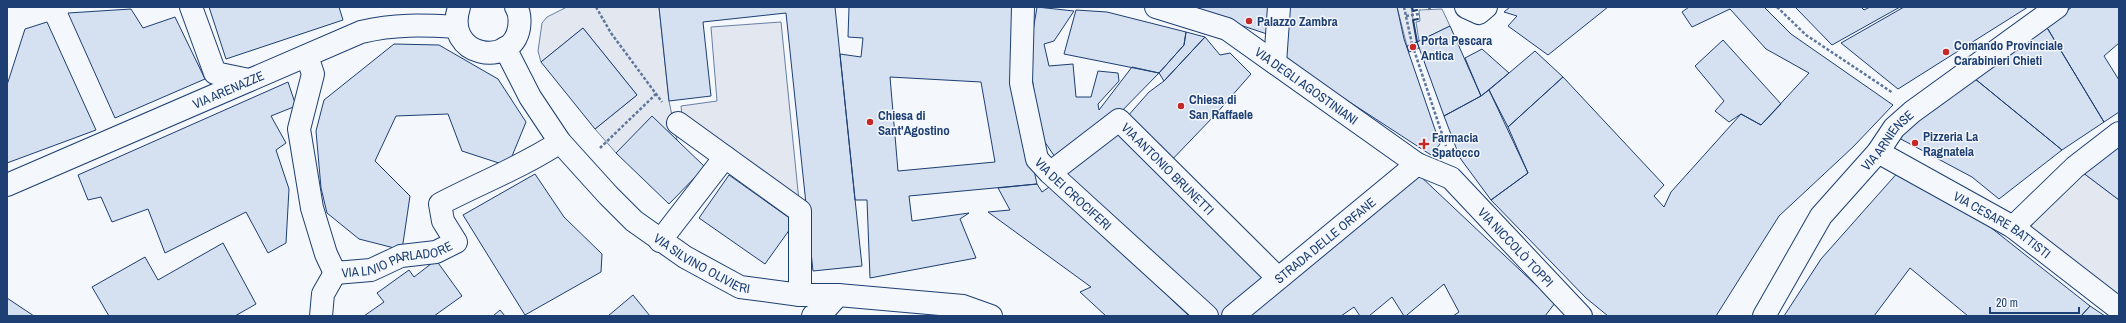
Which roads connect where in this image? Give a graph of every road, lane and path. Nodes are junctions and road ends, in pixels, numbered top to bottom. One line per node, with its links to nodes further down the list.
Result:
1 (191, 7): 20 (street)
2 (516, 7): 16 (street)
3 (596, 7): 21 (path)
4 (1023, 7): 30 (street, VIA DEI CROCIFERI)
5 (1156, 7): 19 (street, VIA DEGLI AGOSTINIANI)
6 (1279, 7): 19 (street)
7 (1404, 7): 13 (path)
8 (1466, 7): 9 (street)
9 (1486, 7)
10 (1777, 7): 22 (path)
11 (2057, 7): 22 (street, VIA ARNIENSE)
12 (1419, 14): 13 (path)
13 (1406, 16): 15 (path)
14 (457, 17): 16 (street); 18 (street, VIA ARENAZZE)
15 (1412, 44)
16 (505, 48): 25 (street, VIA SILVINO OLIVIERI)
17 (1414, 50): 31 (path)
18 (306, 56): 20 (street, VIA ARENAZZE); 35 (street, VIA LIVIO PARLADORE)
19 (1275, 63): 28 (street, VIA DEGLI AGOSTINIANI)
20 (249, 80): 32 (street, VIA ARENAZZE)
21 (656, 94): 23 (path); 29 (path)
22 (1912, 112): 26 (street, VIA ARNIENSE)
23 (678, 123): 27 (street)
24 (2119, 134): 33 (street)
25 (560, 142): 29 (street, VIA SILVINO OLIVIERI); 35 (street, VIA LIVIO PARLADORE)
26 (1878, 152): 33 (street, VIA CESARE BATTISTI); 48 (street, VIA ARNIENSE)
27 (725, 157): 34 (street); 38 (street)
28 (1417, 164): 31 (street, VIA DEGLI AGOSTINIANI); 36 (street, STRADA DELLE ORFANE)
29 (582, 166): 34 (street, VIA SILVINO OLIVIERI)
30 (1050, 173): 36 (street, VIA ANTONIO BRUNETTI); 46 (street, VIA DEI CROCIFERI)
31 (1451, 178): 41 (street, VIA NICCOLÒ TOPPI)
32 (7, 184)
33 (2013, 227): 40 (street, VIA CESARE BATTISTI)
34 (660, 241): 38 (street, VIA SILVINO OLIVIERI)
35 (335, 273): 37 (street)
36 (1278, 278): 47 (street, STRADA DELLE ORFANE)
37 (323, 294): 42 (street); 43 (street)
38 (800, 295): 39 (street, VIA SILVINO OLIVIERI)
39 (838, 295): 44 (street); 45 (street, VIA SILVINO OLIVIERI)
40 (2119, 309)
41 (1570, 312)
42 (306, 316)
43 (321, 316)
44 (813, 316)
45 (991, 316)
46 (1207, 316)
47 (1233, 316)
48 (1764, 316)

